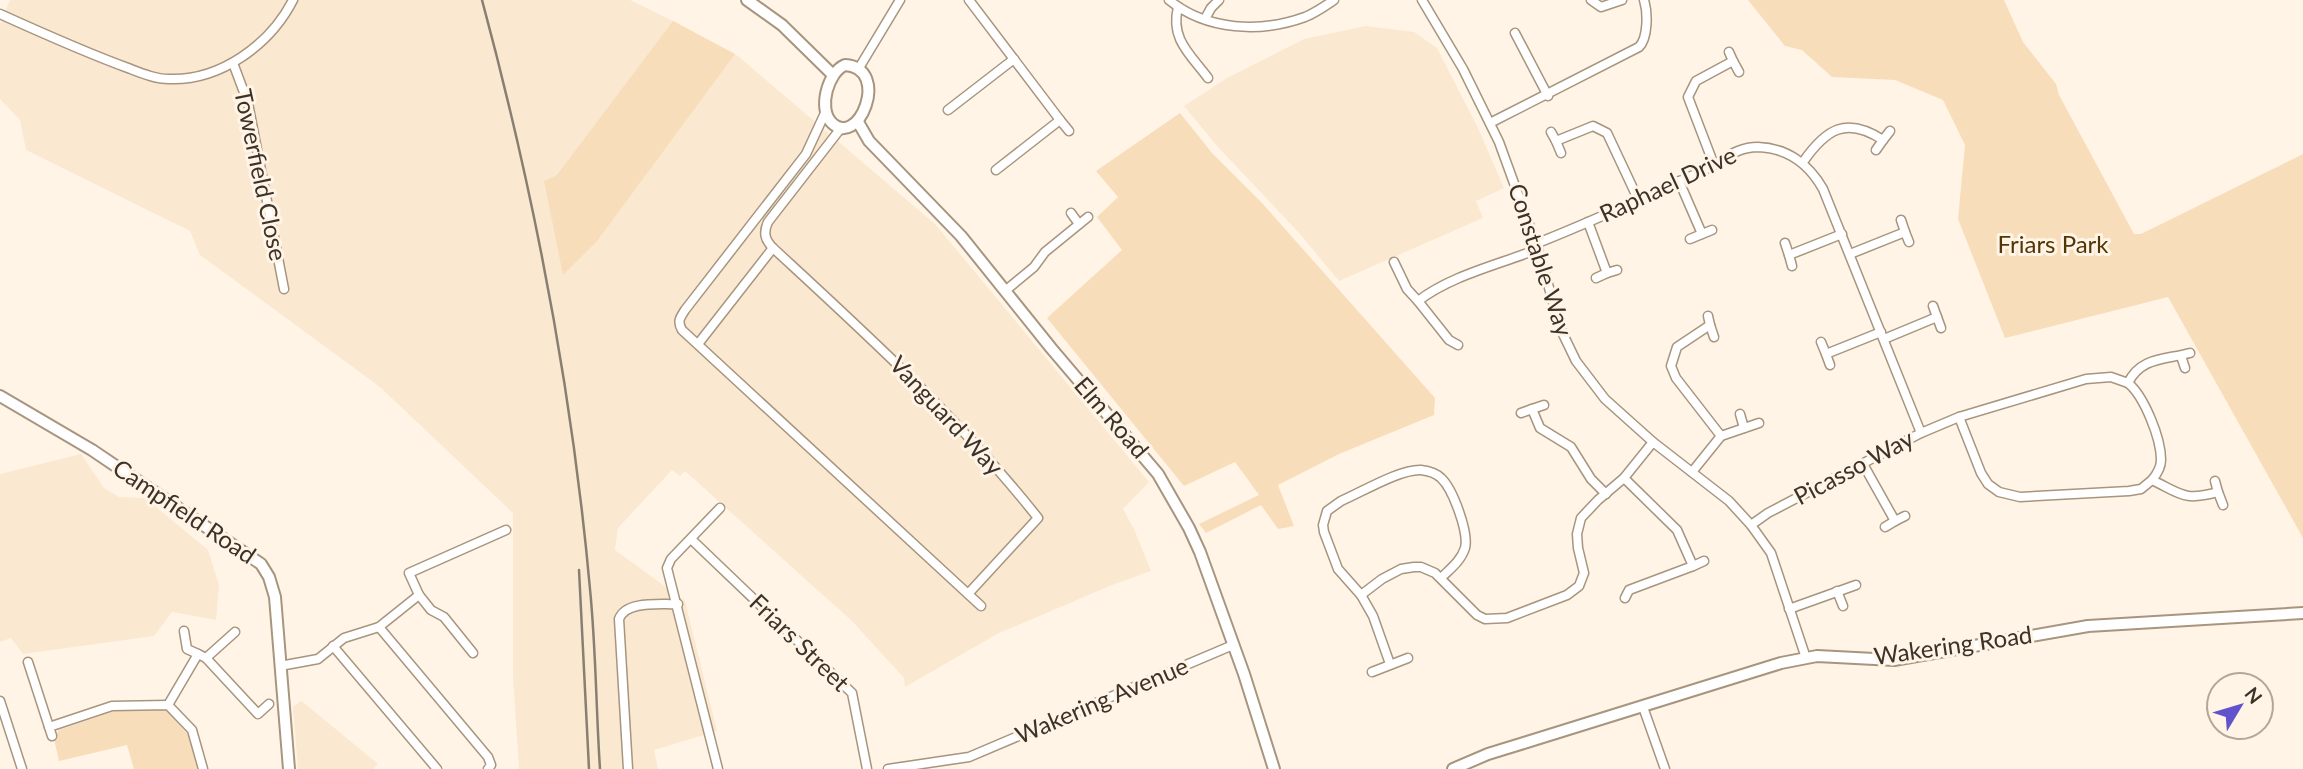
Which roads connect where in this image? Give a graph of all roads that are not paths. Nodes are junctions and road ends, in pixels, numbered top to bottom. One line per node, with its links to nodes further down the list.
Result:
1 (293, 0): 20 (street)
2 (747, 0): 23 (street)
3 (900, 0): 21 (street)
4 (969, 0): 18 (street)
5 (1169, 0): 13 (street)
6 (1219, 0): 15 (street)
7 (1334, 0): 15 (street)
8 (1414, 0): 12 (street, Constable Way)
9 (1591, 0): 10 (street)
10 (1622, 0)
11 (1644, 0): 25 (street)
12 (1422, 2): 30 (street, Constable Way)
13 (1178, 7): 15 (street); 24 (street)
14 (0, 14): 20 (street)
15 (1205, 19)
16 (1515, 33): 25 (street)
17 (1729, 52): 19 (street)
18 (1014, 59): 26 (street); 28 (street)
19 (1733, 61): 22 (street); 40 (street)
20 (233, 63): 67 (street, Towerfield Close)
21 (859, 68): 23 (street); 29 (street)
22 (1739, 72)
23 (832, 75): 27 (street)
24 (1208, 78)
25 (1548, 96): 30 (street)
26 (948, 110)
27 (825, 113): 31 (street); 43 (street)
28 (1060, 120): 32 (street); 41 (street)
29 (858, 122): 31 (street); 68 (street, Elm Road)
30 (1490, 123): 58 (street, Constable Way)
31 (841, 128): 45 (street)
32 (1069, 131)
33 (1890, 131): 35 (street)
34 (1551, 132): 36 (street)
35 (1883, 140): 37 (street); 39 (street)
36 (1556, 141): 38 (street); 44 (street)
37 (1876, 150)
38 (1561, 153)
39 (1803, 162): 40 (street, Raphael Drive); 54 (street)
40 (1714, 165): 42 (street, Raphael Drive)
41 (996, 170)
42 (1679, 181): 44 (street, Raphael Drive); 53 (street)
43 (769, 200): 45 (street); 76 (street)
44 (1638, 200): 49 (street, Raphael Drive)
45 (780, 209): 59 (street)
46 (1071, 213): 50 (street)
47 (1088, 217): 50 (street)
48 (1901, 220): 52 (street)
49 (1588, 222): 58 (street, Raphael Drive); 65 (street)
50 (1079, 224): 68 (street)
51 (1712, 230): 53 (street)
52 (1905, 232): 56 (street); 60 (street)
53 (1702, 234): 55 (street)
54 (1842, 234): 60 (street); 61 (street)
55 (1690, 239)
56 (1909, 242)
57 (1785, 243): 61 (street)
58 (1537, 247): 69 (street, Raphael Drive); 92 (street, Constable Way)
59 (773, 248): 76 (street); 113 (street, Vanguard Way)
60 (1850, 254): 73 (street)
61 (1789, 255): 63 (street)
62 (1394, 262): 69 (street)
63 (1792, 267)
64 (1617, 270): 65 (street)
65 (1607, 274): 66 (street)
66 (1596, 278)
67 (284, 289)
68 (1005, 291): 125 (street, Elm Road)
69 (1418, 301): 77 (street)
70 (1933, 306): 71 (street)
71 (1937, 317): 72 (street); 73 (street)
72 (1941, 328)
73 (1882, 336): 78 (street); 90 (street)
74 (1714, 337): 91 (street)
75 (1821, 342): 78 (street)
76 (698, 344): 113 (street)
77 (1458, 345)
78 (1826, 354): 79 (street)
79 (1830, 365)
80 (2185, 368): 81 (street)
81 (2128, 383): 87 (street, Picasso Way); 96 (street)
82 (0, 396): 133 (street, Campfield Road)
83 (1544, 405): 84 (street)
84 (1532, 409): 85 (street); 99 (street)
85 (1521, 413)
86 (1740, 414): 89 (street)
87 (1959, 417): 90 (street, Picasso Way); 96 (street)
88 (1759, 423): 89 (street)
89 (1744, 428): 91 (street)
90 (1921, 433): 93 (street, Picasso Way)
91 (1721, 436): 94 (street)
92 (1653, 442): 94 (street, Constable Way); 95 (street)
93 (1863, 464): 103 (street); 104 (street, Picasso Way)
94 (1692, 472): 104 (street, Constable Way)
95 (1624, 478): 99 (street); 109 (street)
96 (2152, 480): 98 (street)
97 (2215, 481): 98 (street)
98 (2218, 492): 100 (street)
99 (1606, 494): 110 (street)
100 (2223, 505)
101 (720, 508): 107 (street)
102 (1905, 516): 103 (street)
103 (1895, 521): 105 (street)
104 (1751, 525): 120 (street, Constable Way)
105 (1885, 527)
106 (506, 530): 114 (street)
107 (691, 539): 117 (street); 149 (street, Friars Street)
108 (1704, 561): 109 (street)
109 (1693, 566): 116 (street)
110 (1441, 578): 115 (street); 115 (street)
111 (1856, 584): 112 (street)
112 (1838, 592): 119 (street); 120 (street)
113 (968, 594): 118 (street)
114 (419, 595): 122 (street); 127 (street)
115 (1361, 596): 132 (street)
116 (1625, 598)
117 (678, 604): 147 (street); 148 (street)
118 (981, 606)
119 (1843, 606)
120 (1789, 609): 130 (street, Constable Way)
121 (2303, 613): 130 (street, Wakering Road)
122 (379, 627): 126 (street); 146 (street)
123 (184, 631): 128 (street)
124 (235, 632): 128 (street)
125 (1233, 645): 141 (street, Wakering Avenue); 151 (street, Elm Road)
126 (333, 646): 133 (street); 145 (street)
127 (474, 653)
128 (202, 656): 136 (street); 137 (street)
129 (1408, 658): 132 (street)
130 (1807, 658): 139 (street, Wakering Road)
131 (28, 662): 138 (street)
132 (1390, 664): 134 (street)
133 (280, 666): 144 (street, Campfield Road)
134 (1372, 673)
135 (0, 701): 142 (street)
136 (269, 704)
137 (168, 705): 138 (street); 143 (street)
138 (112, 706): 140 (street)
139 (1643, 707): 152 (street, Wakering Road); 153 (street)
140 (113, 718)
141 (957, 765): 150 (street, Wakering Avenue)
142 (22, 769)
143 (203, 769)
144 (289, 769)
145 (437, 769)
146 (488, 769)
147 (628, 769)
148 (718, 769)
149 (867, 769)
150 (888, 769)
151 (1274, 769)
152 (1452, 769)
153 (1665, 769)

